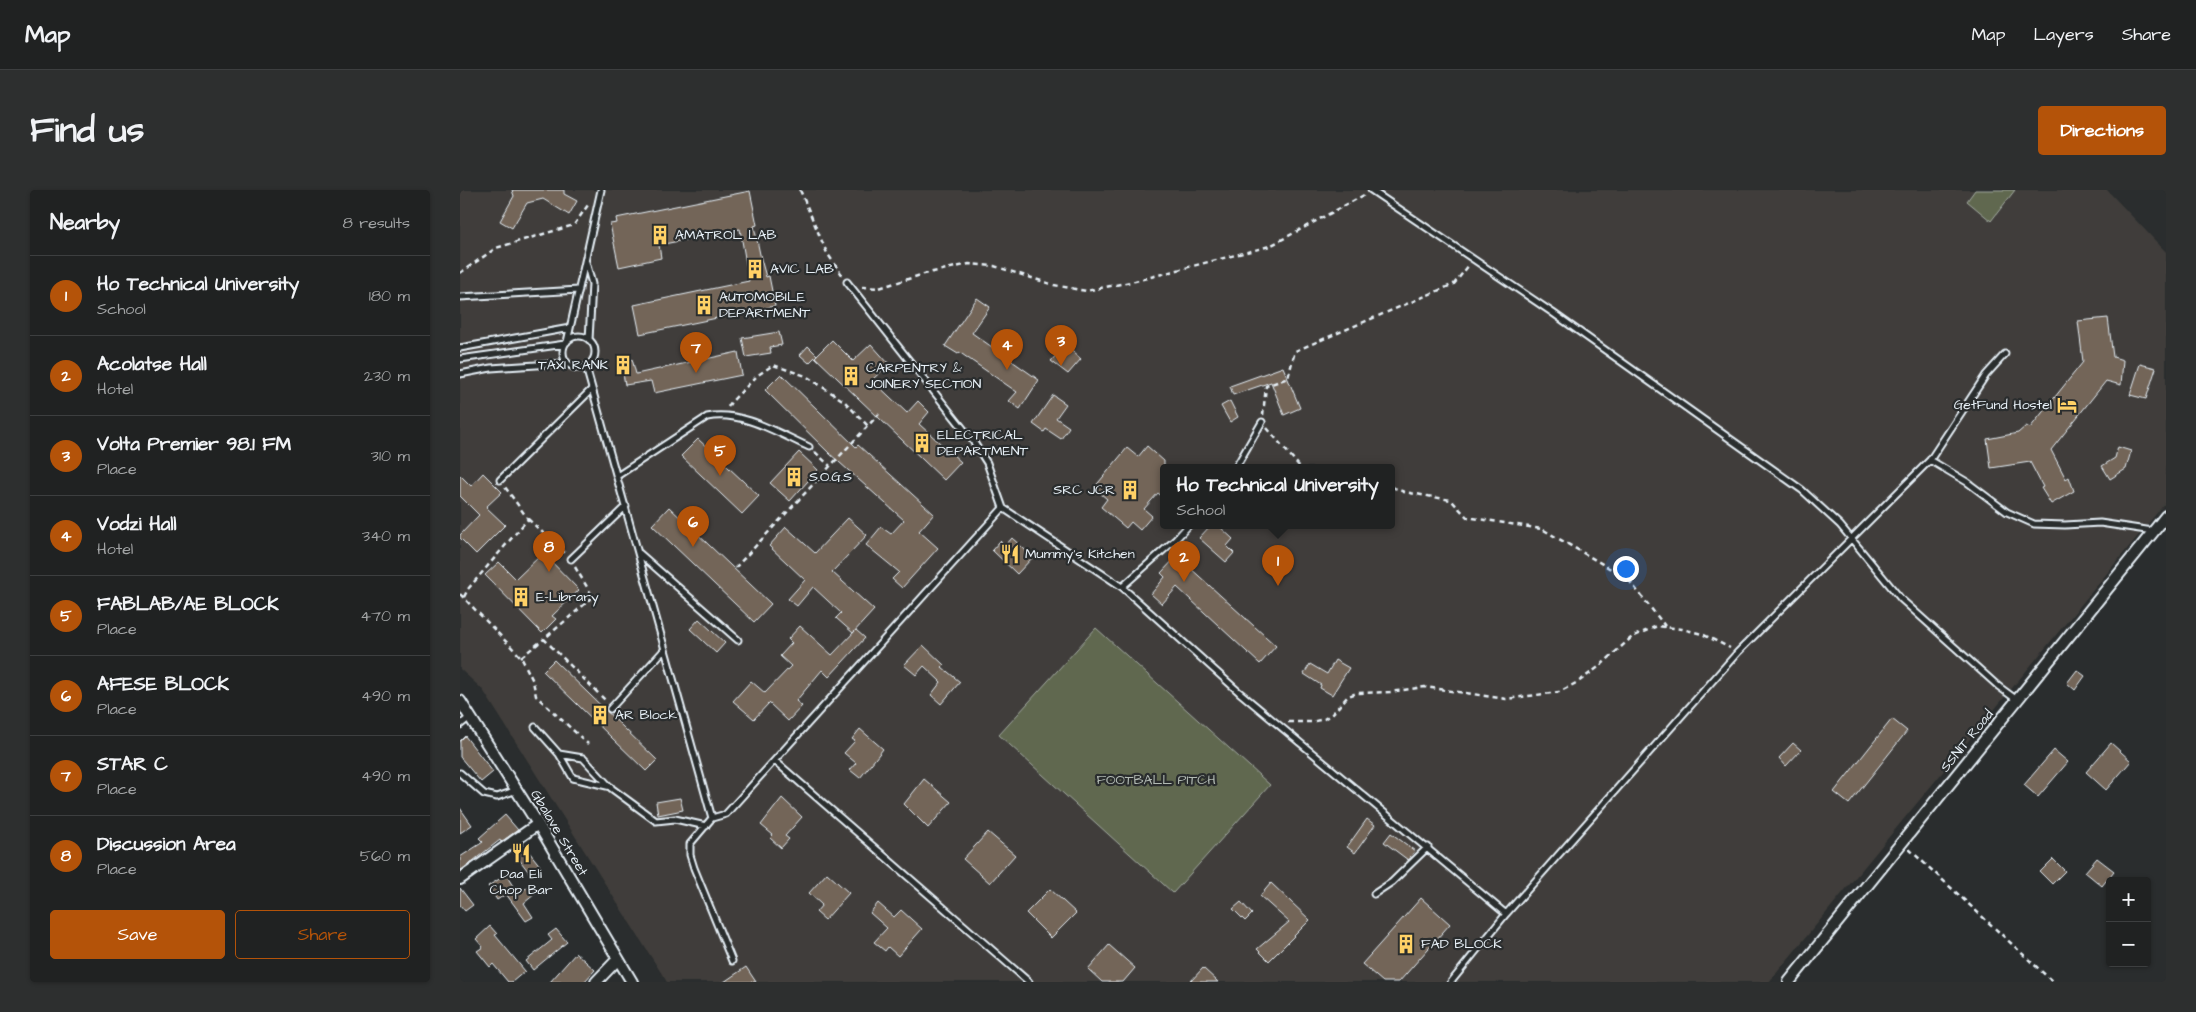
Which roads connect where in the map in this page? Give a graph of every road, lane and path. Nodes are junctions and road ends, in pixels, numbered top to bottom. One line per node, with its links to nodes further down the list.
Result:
1 (601, 190): 6 (lane)
2 (800, 190): 8 (path)
3 (1371, 190): 5 (lane); 8 (path)
4 (589, 204): 7 (path)
5 (1471, 257): 23 (path); 39 (lane)
6 (585, 262): 9 (lane); 12 (lane)
7 (460, 273)
8 (847, 282): 34 (lane)
9 (579, 290): 10 (lane); 11 (lane)
10 (460, 297)
11 (570, 328): 13 (lane); 14 (lane)
12 (589, 340): 13 (lane); 18 (lane)
13 (566, 343): 16 (lane); 17 (lane)
14 (460, 348)
15 (2005, 354): 26 (lane)
16 (460, 359)
17 (568, 363): 18 (lane); 19 (lane)
18 (586, 367): 20 (lane)
19 (460, 374)
20 (592, 389): 30 (lane); 31 (lane)
21 (879, 414): 24 (path)
22 (724, 416): 24 (path); 25 (lane); 30 (lane)
23 (1262, 422): 27 (lane); 28 (path)
24 (868, 426): 29 (path)
25 (808, 447): 29 (path)
26 (1930, 460): 38 (lane); 39 (lane)
27 (1238, 464)
28 (1297, 464)
29 (830, 466): 42 (path)
30 (617, 476): 33 (lane)
31 (500, 480): 36 (path)
32 (1395, 488): 46 (path)
33 (626, 506): 40 (lane); 41 (lane)
34 (1003, 508): 43 (lane); 61 (lane)
35 (2166, 516): 38 (street, SSNIT Road)
36 (528, 519): 41 (path); 45 (path)
37 (1185, 529): 43 (lane)
38 (2153, 531): 52 (street, SSNIT Road)
39 (1851, 538): 50 (lane); 52 (lane)
40 (639, 553): 48 (lane); 49 (lane)
41 (571, 559): 47 (path)
42 (736, 568)
43 (1122, 587): 56 (lane)
44 (460, 594): 45 (path)
45 (464, 597): 51 (path)
46 (1665, 626): 50 (path); 56 (path)
47 (544, 639): 51 (path); 54 (path)
48 (738, 640)
49 (665, 649): 54 (lane); 65 (lane)
50 (1738, 652): 72 (lane)
51 (521, 657): 59 (path)
52 (2017, 700): 68 (street, SSNIT Road)
53 (460, 701): 55 (street, Gbalave Street)
54 (611, 708)
55 (471, 716): 57 (lane); 64 (street, Gbalave Street)
56 (1274, 721): 69 (lane)
57 (460, 725)
58 (535, 727): 60 (lane)
59 (588, 744)
60 (559, 754): 63 (lane); 63 (lane)
61 (775, 760): 65 (lane); 77 (lane)
62 (460, 773): 64 (lane)
63 (611, 788): 67 (lane)
64 (517, 790): 66 (street, Gbalave Street)
65 (712, 818): 67 (lane)
66 (538, 824): 70 (street); 73 (street, Gbalave Street)
67 (706, 826): 74 (lane)
68 (1902, 843): 79 (street, SSNIT Road); 80 (path)
69 (1428, 847): 71 (lane); 72 (lane)
70 (460, 879)
71 (1374, 894)
72 (1506, 914): 78 (lane)
73 (618, 959): 75 (street); 76 (street, Gbalave Street)
74 (732, 961)
75 (596, 982)
76 (632, 982)
77 (1030, 982)
78 (1451, 982)
79 (1789, 982)
80 (2053, 982)

